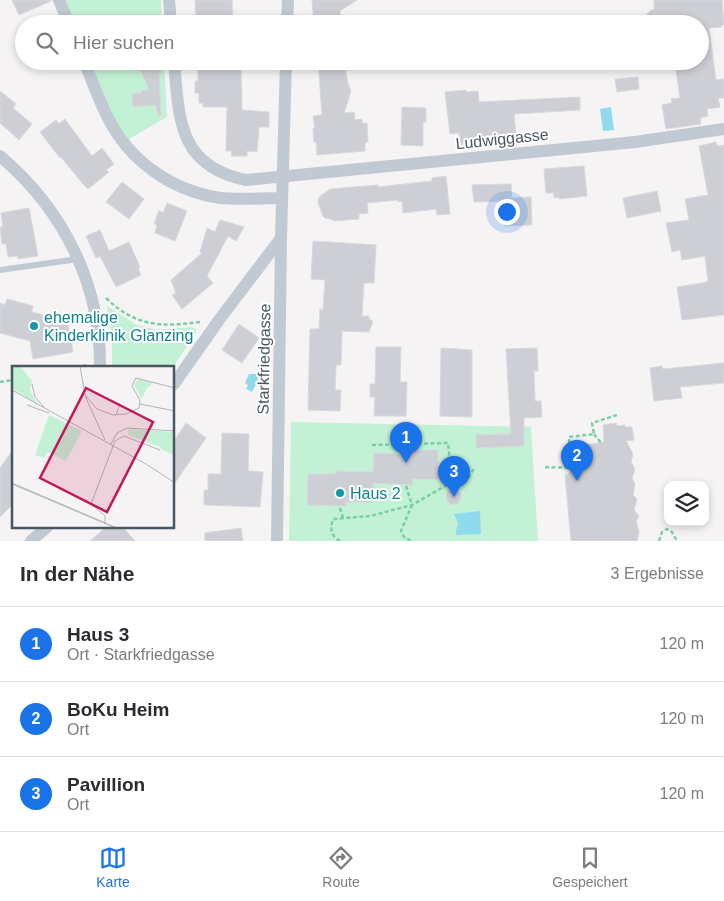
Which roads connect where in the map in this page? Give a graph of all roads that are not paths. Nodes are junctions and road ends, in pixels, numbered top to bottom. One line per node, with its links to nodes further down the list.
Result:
1 (60, 0): 4 (street)
2 (169, 0): 5 (street)
3 (288, 0): 6 (street)
4 (66, 15)
5 (170, 15)
6 (287, 15)
7 (88, 70): 13 (street)
8 (175, 70): 12 (street, Ludwiggasse)
9 (286, 70): 12 (street, Starkfriedgasse)
10 (724, 129): 12 (street, Ludwiggasse)
11 (0, 156): 15 (street)
12 (282, 177): 13 (street, Starkfriedgasse)
13 (282, 198): 14 (street, Starkfriedgasse)
14 (281, 238): 18 (street); 21 (street, Starkfriedgasse)
15 (78, 259): 16 (lane); 17 (street)
16 (0, 270)
17 (100, 366)
18 (175, 383)
19 (46, 528): 20 (street)
20 (31, 541)
21 (277, 541)

